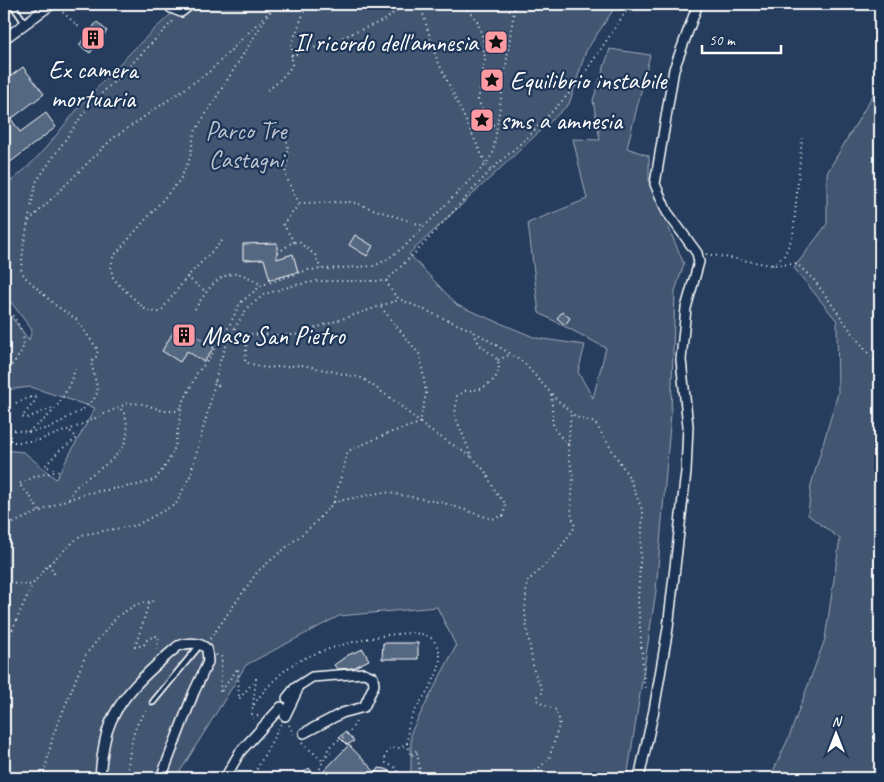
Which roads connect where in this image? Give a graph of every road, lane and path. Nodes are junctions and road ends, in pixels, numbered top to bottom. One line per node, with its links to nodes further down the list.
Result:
1 (12, 4): 15 (lane)
2 (53, 4): 15 (street); 16 (path)
3 (169, 4): 14 (street)
4 (191, 4): 14 (street)
5 (281, 4): 13 (path)
6 (307, 4): 18 (path)
7 (400, 4): 18 (path)
8 (420, 4): 23 (path)
9 (459, 4): 20 (path)
10 (515, 4): 20 (path)
11 (631, 4): 24 (path)
12 (698, 4): 31 (street)
13 (271, 10): 26 (path); 34 (path)
14 (182, 12): 26 (path)
15 (25, 23): 17 (street)
16 (80, 28)
17 (4, 39)
18 (292, 56): 19 (path)
19 (268, 90)
20 (496, 127): 23 (path)
21 (268, 131): 25 (path)
22 (802, 138): 32 (path)
23 (486, 164): 24 (path); 27 (path)
24 (491, 170): 35 (path)
25 (300, 203): 27 (path); 29 (path)
26 (29, 221): 61 (path)
27 (424, 226): 33 (path)
28 (222, 241): 34 (path)
29 (294, 243): 30 (path); 33 (path)
30 (278, 253)
31 (697, 253): 32 (path); 97 (street)
32 (772, 266): 47 (path)
33 (321, 269): 36 (path)
34 (187, 277): 37 (path)
35 (386, 281): 38 (path); 43 (path)
36 (262, 285): 37 (path); 54 (path)
37 (206, 292): 41 (path)
38 (399, 299): 40 (path); 42 (path)
39 (4, 303): 49 (path)
40 (380, 306): 44 (path); 58 (path)
41 (196, 309)
42 (472, 331): 45 (path); 46 (path)
43 (231, 334): 44 (path); 50 (path)
44 (247, 334): 58 (path)
45 (511, 354): 46 (path); 52 (path)
46 (498, 360): 64 (path)
47 (880, 368)
48 (75, 369): 55 (path)
49 (4, 376)
50 (215, 381): 51 (path); 69 (path)
51 (220, 388)
52 (551, 393): 57 (path); 63 (path)
53 (16, 403): 55 (path)
54 (182, 405): 56 (path); 65 (path)
55 (55, 407): 61 (path)
56 (119, 407): 60 (path); 65 (path)
57 (571, 412): 63 (path); 77 (path)
58 (420, 423): 64 (path); 66 (path)
59 (4, 429): 61 (path)
60 (69, 430): 62 (path); 67 (path)
61 (28, 432)
62 (4, 442)
63 (569, 445): 96 (path)
64 (472, 457): 66 (path)
65 (69, 499): 67 (path)
66 (334, 502): 74 (path)
67 (39, 511): 68 (path)
68 (4, 528)
69 (49, 564): 70 (path); 72 (path)
70 (54, 575)
71 (4, 584): 72 (path)
72 (32, 585): 73 (path)
73 (4, 648)
74 (204, 648): 79 (lane); 81 (path); 88 (street); 90 (street)
75 (154, 660): 87 (path)
76 (301, 684): 78 (street); 80 (street); 82 (street)
77 (647, 691)
78 (288, 698)
79 (153, 702): 89 (path)
80 (364, 707): 83 (street); 86 (path)
81 (253, 708): 82 (path); 84 (path)
82 (280, 713): 91 (street); 92 (path)
83 (304, 733)
84 (407, 743): 94 (path); 95 (path)
85 (331, 752): 86 (path)
86 (325, 758): 93 (path)
87 (44, 778)
88 (100, 778)
89 (127, 778)
90 (161, 778)
91 (225, 778)
92 (252, 778)
93 (316, 778)
94 (400, 778)
95 (431, 778)
96 (528, 778)
97 (639, 778)

